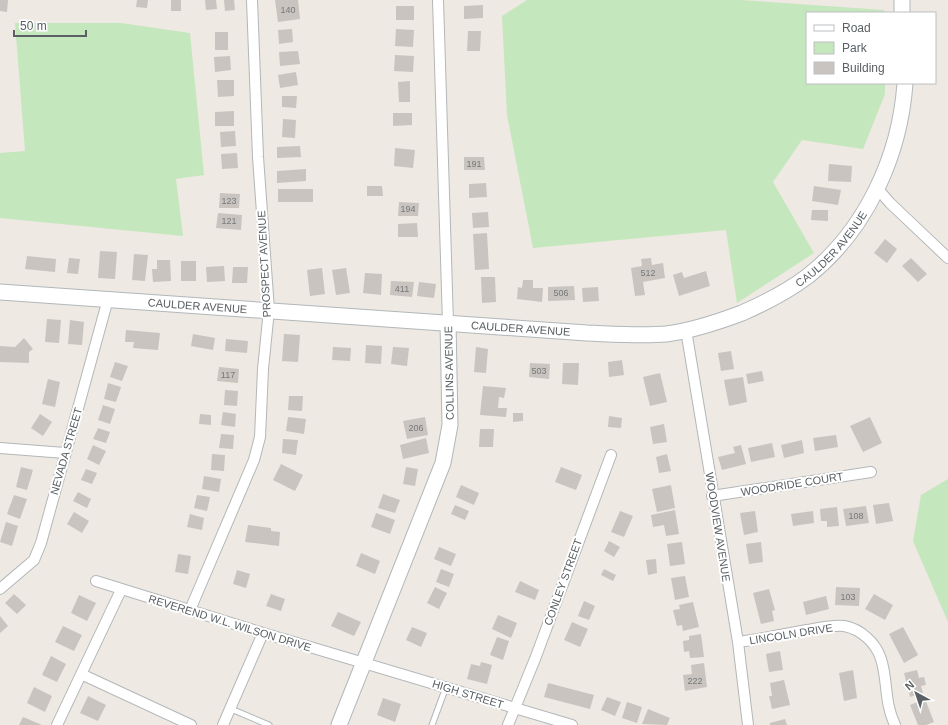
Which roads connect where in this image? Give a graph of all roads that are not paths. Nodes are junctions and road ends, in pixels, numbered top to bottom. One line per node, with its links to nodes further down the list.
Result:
1 (252, 0): 10 (street, PROSPECT AVENUE)
2 (438, 0): 11 (street, COLLINS AVENUE)
3 (902, 0): 4 (street)
4 (902, 12)
5 (904, 84): 6 (street, CAULDER AVENUE)
6 (877, 188): 7 (street); 12 (street, CAULDER AVENUE)
7 (948, 258)
8 (0, 292): 9 (street, CAULDER AVENUE)
9 (108, 299): 10 (street, CAULDER AVENUE); 14 (street, NEVADA STREET)
10 (269, 310): 11 (street, CAULDER AVENUE); 21 (street, PROSPECT AVENUE)
11 (448, 323): 12 (street, CAULDER AVENUE); 24 (street, COLLINS AVENUE)
12 (686, 330): 17 (street, WOODVIEW AVENUE)
13 (0, 448): 14 (street)
14 (65, 453): 19 (street, NEVADA STREET)
15 (610, 455): 27 (street, CONLEY STREET)
16 (871, 472): 17 (street, WOODRIDE COURT)
17 (712, 496): 23 (street, WOODVIEW AVENUE)
18 (96, 581): 20 (street, REVEREND W.L. WILSON DRIVE)
19 (0, 589)
20 (121, 590): 21 (street, REVEREND W.L. WILSON DRIVE); 25 (street)
21 (190, 610): 22 (street, REVEREND W.L. WILSON DRIVE)
22 (263, 634): 24 (street, REVEREND W.L. WILSON DRIVE); 28 (street)
23 (738, 642): 37 (street, WOODVIEW AVENUE); 38 (street, LINCOLN DRIVE)
24 (365, 662): 26 (street, HIGH STREET); 33 (street, COLLINS AVENUE)
25 (81, 674): 29 (street); 30 (street)
26 (446, 687): 27 (street, HIGH STREET); 34 (lane)
27 (515, 708): 35 (street, CONLEY STREET); 36 (street, HIGH STREET)
28 (231, 709): 31 (street); 32 (lane)
29 (186, 724)
30 (57, 725)
31 (223, 725)
32 (269, 725)
33 (339, 725)
34 (432, 725)
35 (508, 725)
36 (572, 725)
37 (748, 725)
38 (895, 725)

